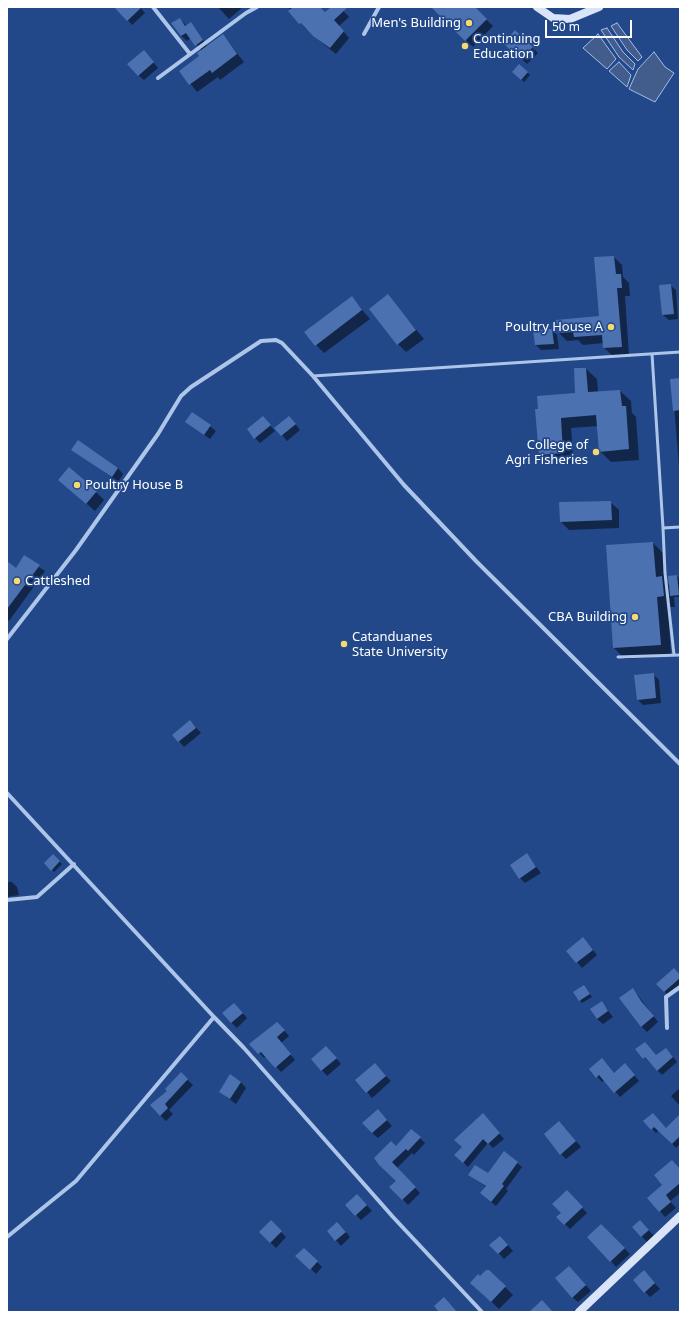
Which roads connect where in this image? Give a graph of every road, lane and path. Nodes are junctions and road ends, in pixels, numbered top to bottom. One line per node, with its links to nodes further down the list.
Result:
1 (153, 7): 7 (street)
2 (257, 7): 7 (street)
3 (379, 7): 6 (street)
4 (537, 7): 5 (street)
5 (599, 7)
6 (364, 34)
7 (190, 54): 8 (street)
8 (158, 78)
9 (680, 352): 10 (lane)
10 (652, 354): 11 (lane); 13 (lane)
11 (312, 376): 14 (street); 18 (street)
12 (680, 526): 13 (lane)
13 (663, 528): 15 (lane)
14 (7, 639)
15 (674, 655): 16 (lane); 17 (lane)
16 (680, 655)
17 (618, 657)
18 (680, 764)
19 (7, 793): 20 (street)
20 (74, 864): 21 (street); 23 (street)
21 (7, 900)
22 (680, 987): 24 (street)
23 (214, 1017): 26 (street); 27 (street)
24 (667, 1028)
25 (680, 1216): 28 (street)
26 (7, 1237)
27 (482, 1312)
28 (579, 1312)

